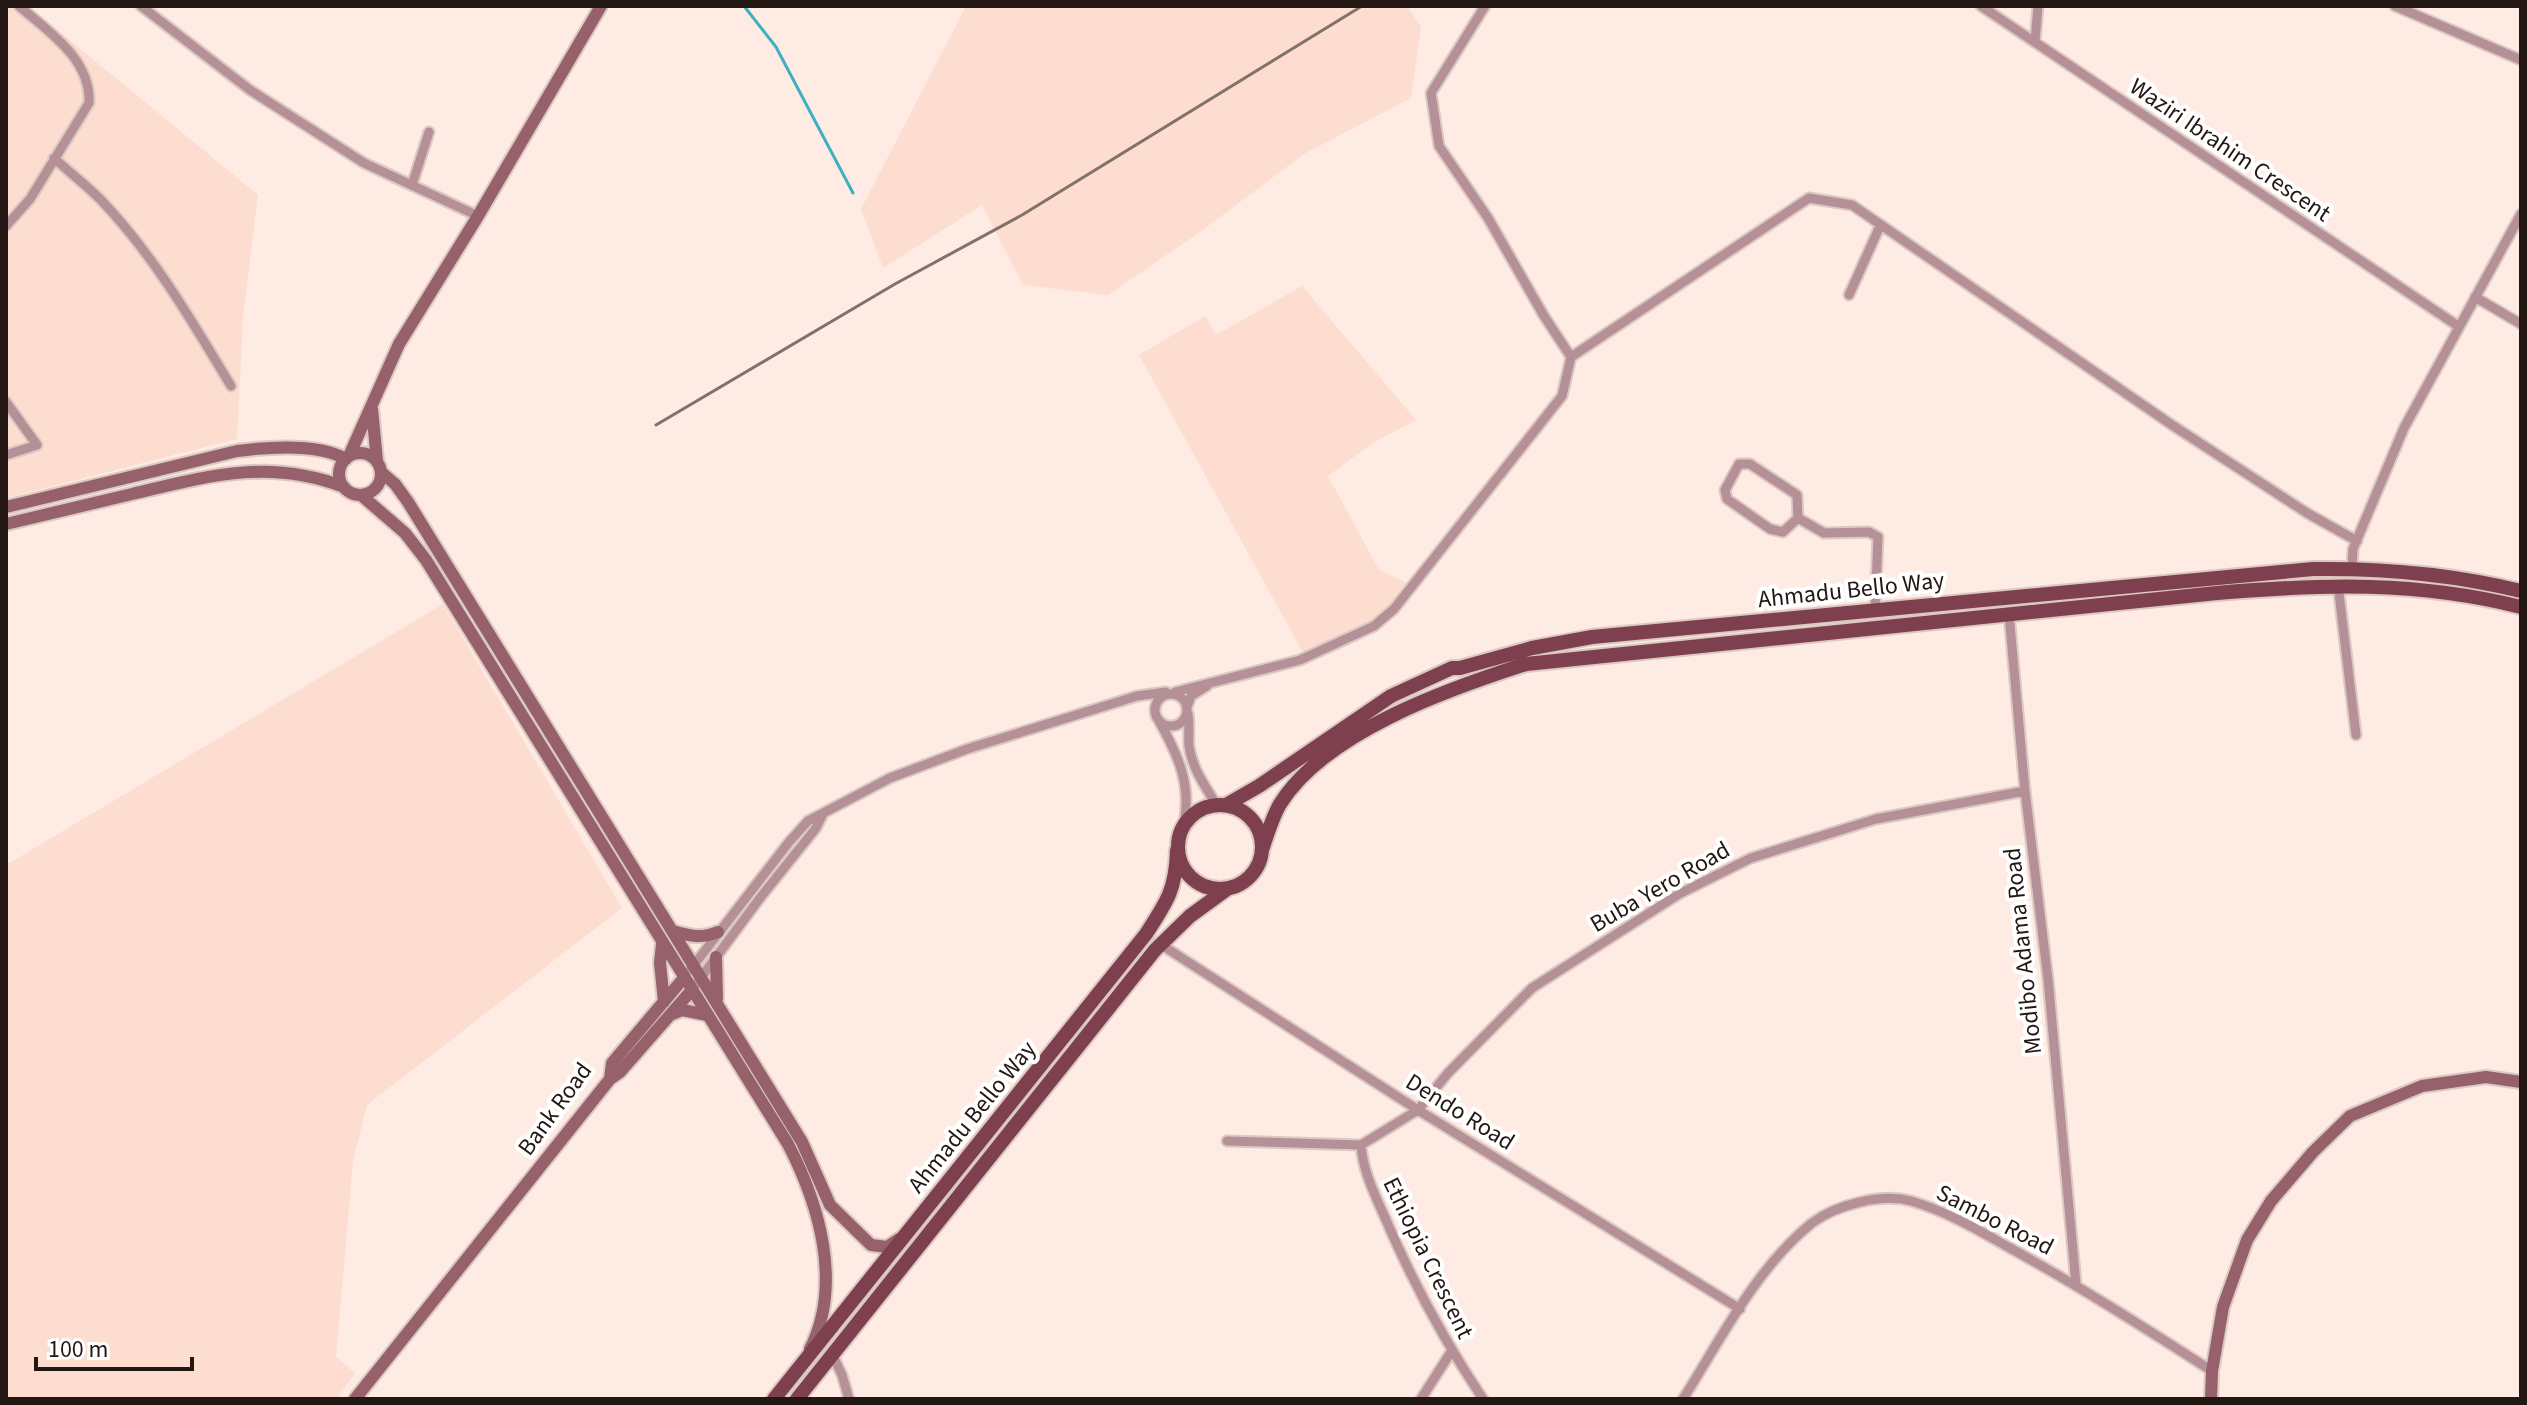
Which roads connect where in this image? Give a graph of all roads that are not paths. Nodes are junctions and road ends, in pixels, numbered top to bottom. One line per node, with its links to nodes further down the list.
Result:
1 (19, 6): 11 (street)
2 (141, 6): 12 (street)
3 (601, 6): 14 (street)
4 (1485, 6): 21 (street)
5 (1981, 6): 8 (street, Waziri Ibrahim Crescent)
6 (2038, 6): 8 (street)
7 (2395, 6): 9 (street)
8 (2035, 42): 20 (street, Waziri Ibrahim Crescent)
9 (2521, 60)
10 (429, 132): 12 (street)
11 (54, 158): 15 (street); 22 (street)
12 (412, 185): 14 (street)
13 (2521, 214): 18 (street)
14 (478, 216): 24 (street)
15 (6, 226)
16 (1880, 226): 17 (street); 21 (street); 33 (street)
17 (1849, 295)
18 (2475, 297): 19 (street); 20 (street)
19 (2521, 324)
20 (2458, 326): 33 (street)
21 (1571, 357): 40 (street, Bank Road)
22 (231, 386)
23 (6, 402): 25 (street)
24 (372, 409): 26 (street); 27 (street)
25 (6, 455)
26 (347, 457): 27 (street); 28 (street); 30 (street)
27 (379, 467): 29 (street); 53 (street)
28 (344, 487): 29 (street); 32 (street)
29 (361, 495): 55 (street)
30 (6, 507)
31 (1798, 518): 31 (street); 38 (street)
32 (6, 524)
33 (2357, 541): 34 (street)
34 (2352, 568): 36 (main road, Ahmadu Bello Way); 38 (main road, Ahmadu Bello Way)
35 (2338, 585): 37 (main road, Ahmadu Bello Way); 39 (main road, Ahmadu Bello Way); 45 (street)
36 (2521, 591)
37 (2521, 607)
38 (1875, 610): 47 (main road, Ahmadu Bello Way)
39 (2009, 614): 46 (street, Modibo Adama Road); 51 (main road, Ahmadu Bello Way)
40 (1209, 684): 41 (street, Bank Road); 43 (street)
41 (1170, 692): 42 (street, Bank Road); 43 (street); 44 (street)
42 (1123, 701): 44 (street); 48 (street, Bank Road)
43 (1187, 710): 44 (street); 47 (street)
44 (1157, 717): 49 (street)
45 (2356, 735)
46 (2025, 791): 68 (street, Buba Yero Road); 72 (street, Modibo Adama Road)
47 (1221, 804): 49 (main road); 51 (main road)
48 (824, 813): 54 (street, Bank Road); 57 (street, Bank Road)
49 (1184, 823): 50 (main road)
50 (1177, 850): 52 (main road); 71 (main road, Ahmadu Bello Way)
51 (1262, 850): 52 (main road)
52 (1227, 889): 56 (main road, Ahmadu Bello Way)
53 (673, 931): 54 (street); 58 (street)
54 (718, 932): 58 (street, Bank Road)
55 (662, 944): 60 (street); 62 (street)
56 (1160, 944): 68 (street, Dendo Road); 75 (main road, Ahmadu Bello Way)
57 (716, 957): 59 (street, Bank Road); 63 (street)
58 (694, 965): 59 (street); 60 (street, Bank Road)
59 (702, 976): 61 (street, Bank Road); 63 (street)
60 (683, 979): 61 (street); 62 (street, Bank Road)
61 (691, 991): 64 (street); 65 (street)
62 (664, 1002): 66 (street, Bank Road)
63 (717, 1002): 71 (street)
64 (670, 1015): 65 (street); 66 (street)
65 (707, 1015): 76 (street)
66 (610, 1079): 78 (street, Bank Road)
67 (2521, 1082): 77 (street)
68 (1418, 1110): 70 (street); 73 (street, Dendo Road)
69 (1227, 1141): 70 (street)
70 (1361, 1145): 74 (street, Ethiopia Crescent)
71 (908, 1232): 76 (main road, Ahmadu Bello Way)
72 (2076, 1284): 73 (street, Sambo Road); 77 (street, Sambo Road)
73 (1740, 1309): 84 (street, Sambo Road)
74 (1451, 1352): 82 (street); 83 (street, Ethiopia Crescent)
75 (833, 1356): 80 (main road, Ahmadu Bello Way); 81 (street)
76 (802, 1364): 79 (main road, Ahmadu Bello Way)
77 (2212, 1371): 85 (street)
78 (355, 1399)
79 (774, 1399)
80 (797, 1399)
81 (849, 1399)
82 (1421, 1399)
83 (1483, 1399)
84 (1683, 1399)
85 (2211, 1399)

